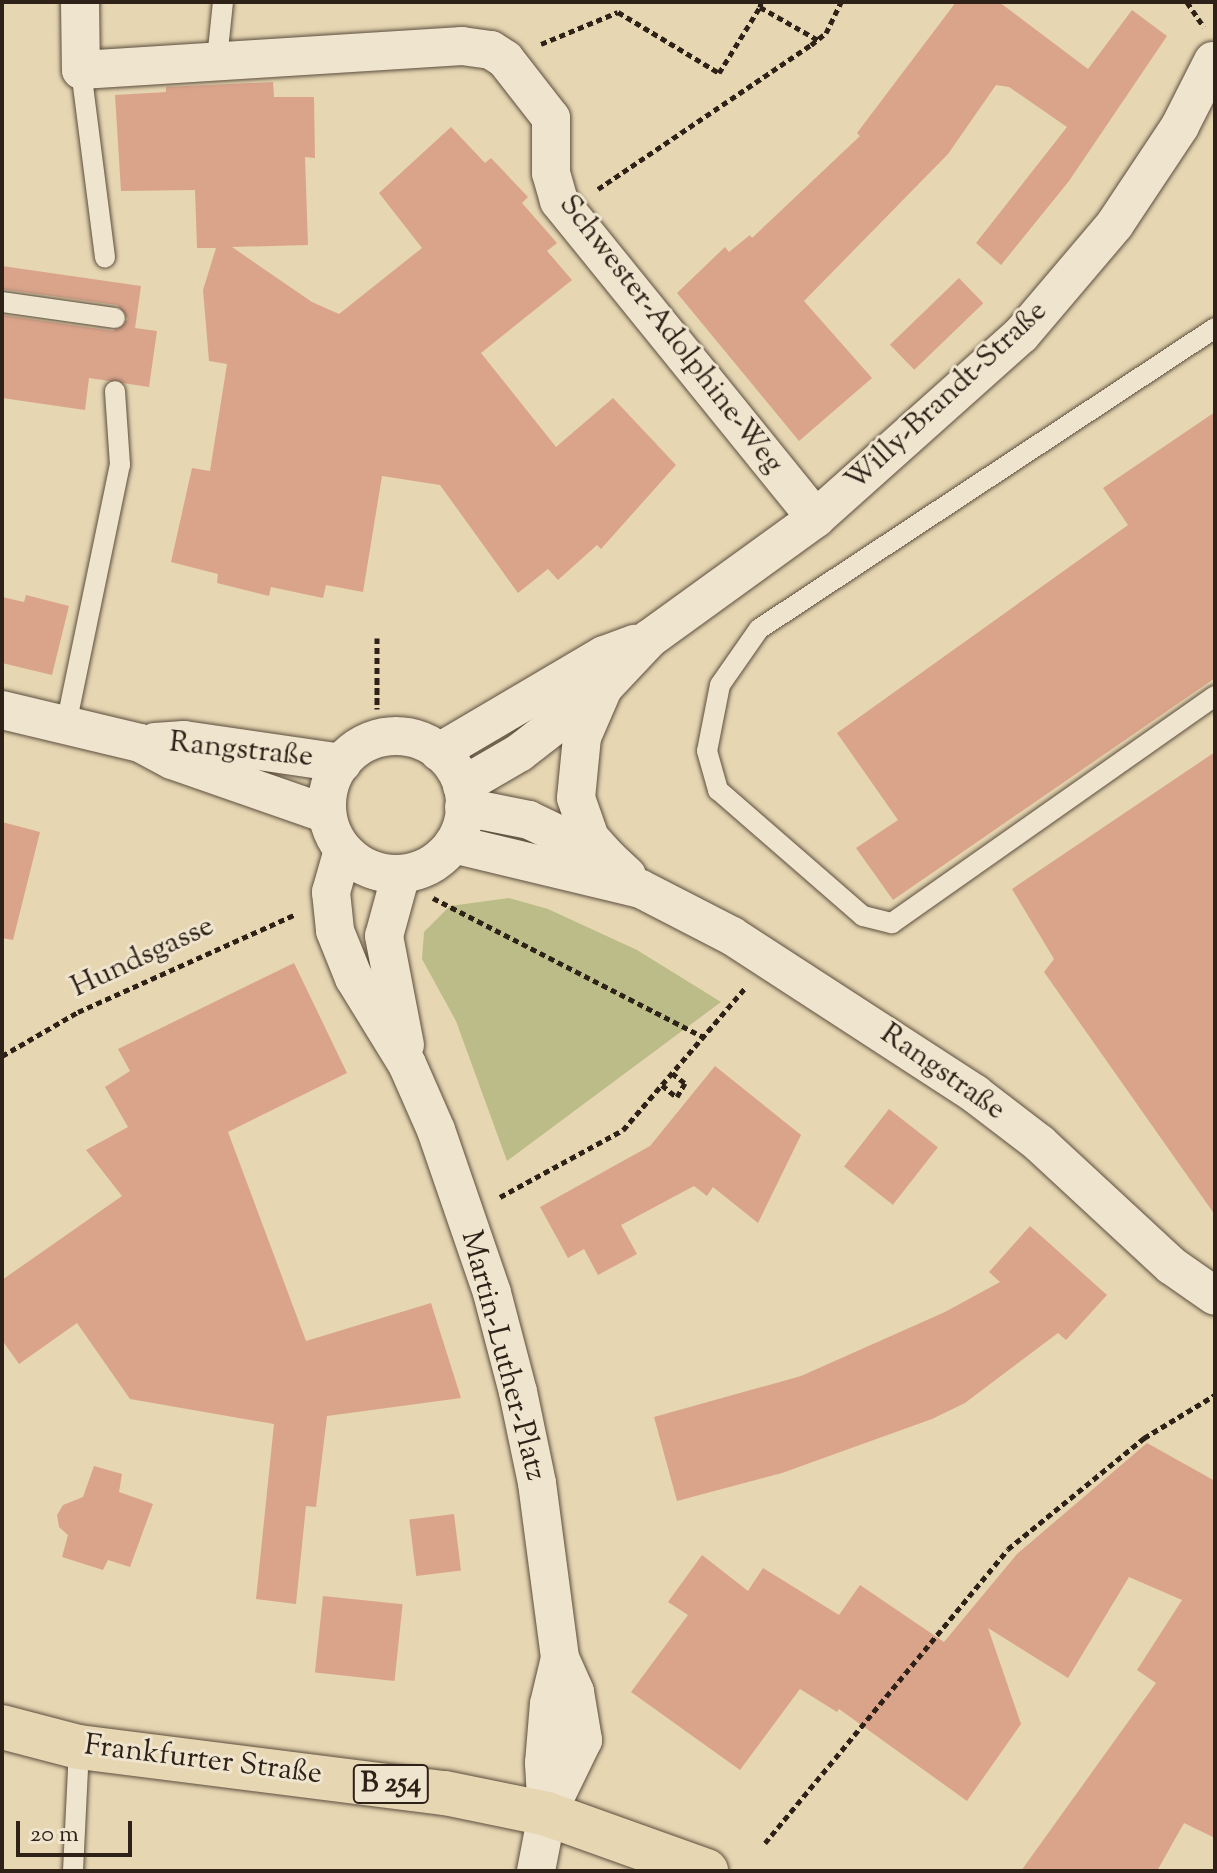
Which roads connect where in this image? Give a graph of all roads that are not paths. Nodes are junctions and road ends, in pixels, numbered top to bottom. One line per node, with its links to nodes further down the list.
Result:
1 (80, 2): 5 (street)
2 (223, 2): 4 (lane)
3 (1208, 45): 11 (street, Willy-Brandt-Straße)
4 (217, 59): 5 (street); 11 (street, Schwester-Adolphine-Weg)
5 (81, 70): 6 (lane)
6 (105, 257)
7 (2, 302): 8 (lane)
8 (115, 318)
9 (1215, 328): 14 (lane)
10 (115, 391): 16 (lane)
11 (816, 518): 12 (street, Willy-Brandt-Straße)
12 (649, 639): 13 (street, Willy-Brandt-Straße); 18 (street, Willy-Brandt-Straße)
13 (604, 687): 20 (street, Willy-Brandt-Straße); 24 (street)
14 (1215, 696)
15 (2, 710): 16 (street, Rangstraße)
16 (66, 725): 17 (street, Rangstraße)
17 (140, 743): 19 (street, Rangstraße); 21 (street, Rangstraße)
18 (439, 752): 19 (street); 20 (street)
19 (342, 763): 21 (street)
20 (463, 797): 22 (street); 24 (street, Rangstraße)
21 (327, 814): 23 (street)
22 (453, 844): 25 (street); 26 (street, Rangstraße)
23 (343, 850): 25 (street); 27 (street, Martin-Luther-Platz)
24 (608, 858): 26 (street, Rangstraße)
25 (414, 885): 27 (street, Martin-Luther-Platz)
26 (641, 889): 28 (street, Rangstraße)
27 (407, 1064): 31 (street, Martin-Luther-Platz)
28 (1215, 1296)
29 (2, 1727): 30 (main road, Frankfurter Straße / B 254)
30 (79, 1747): 31 (main road, Frankfurter Straße / B 254); 32 (lane)
31 (547, 1814): 33 (street); 34 (main road, Frankfurter Straße / B 254)
32 (73, 1871)
33 (536, 1871)
34 (706, 1871)

